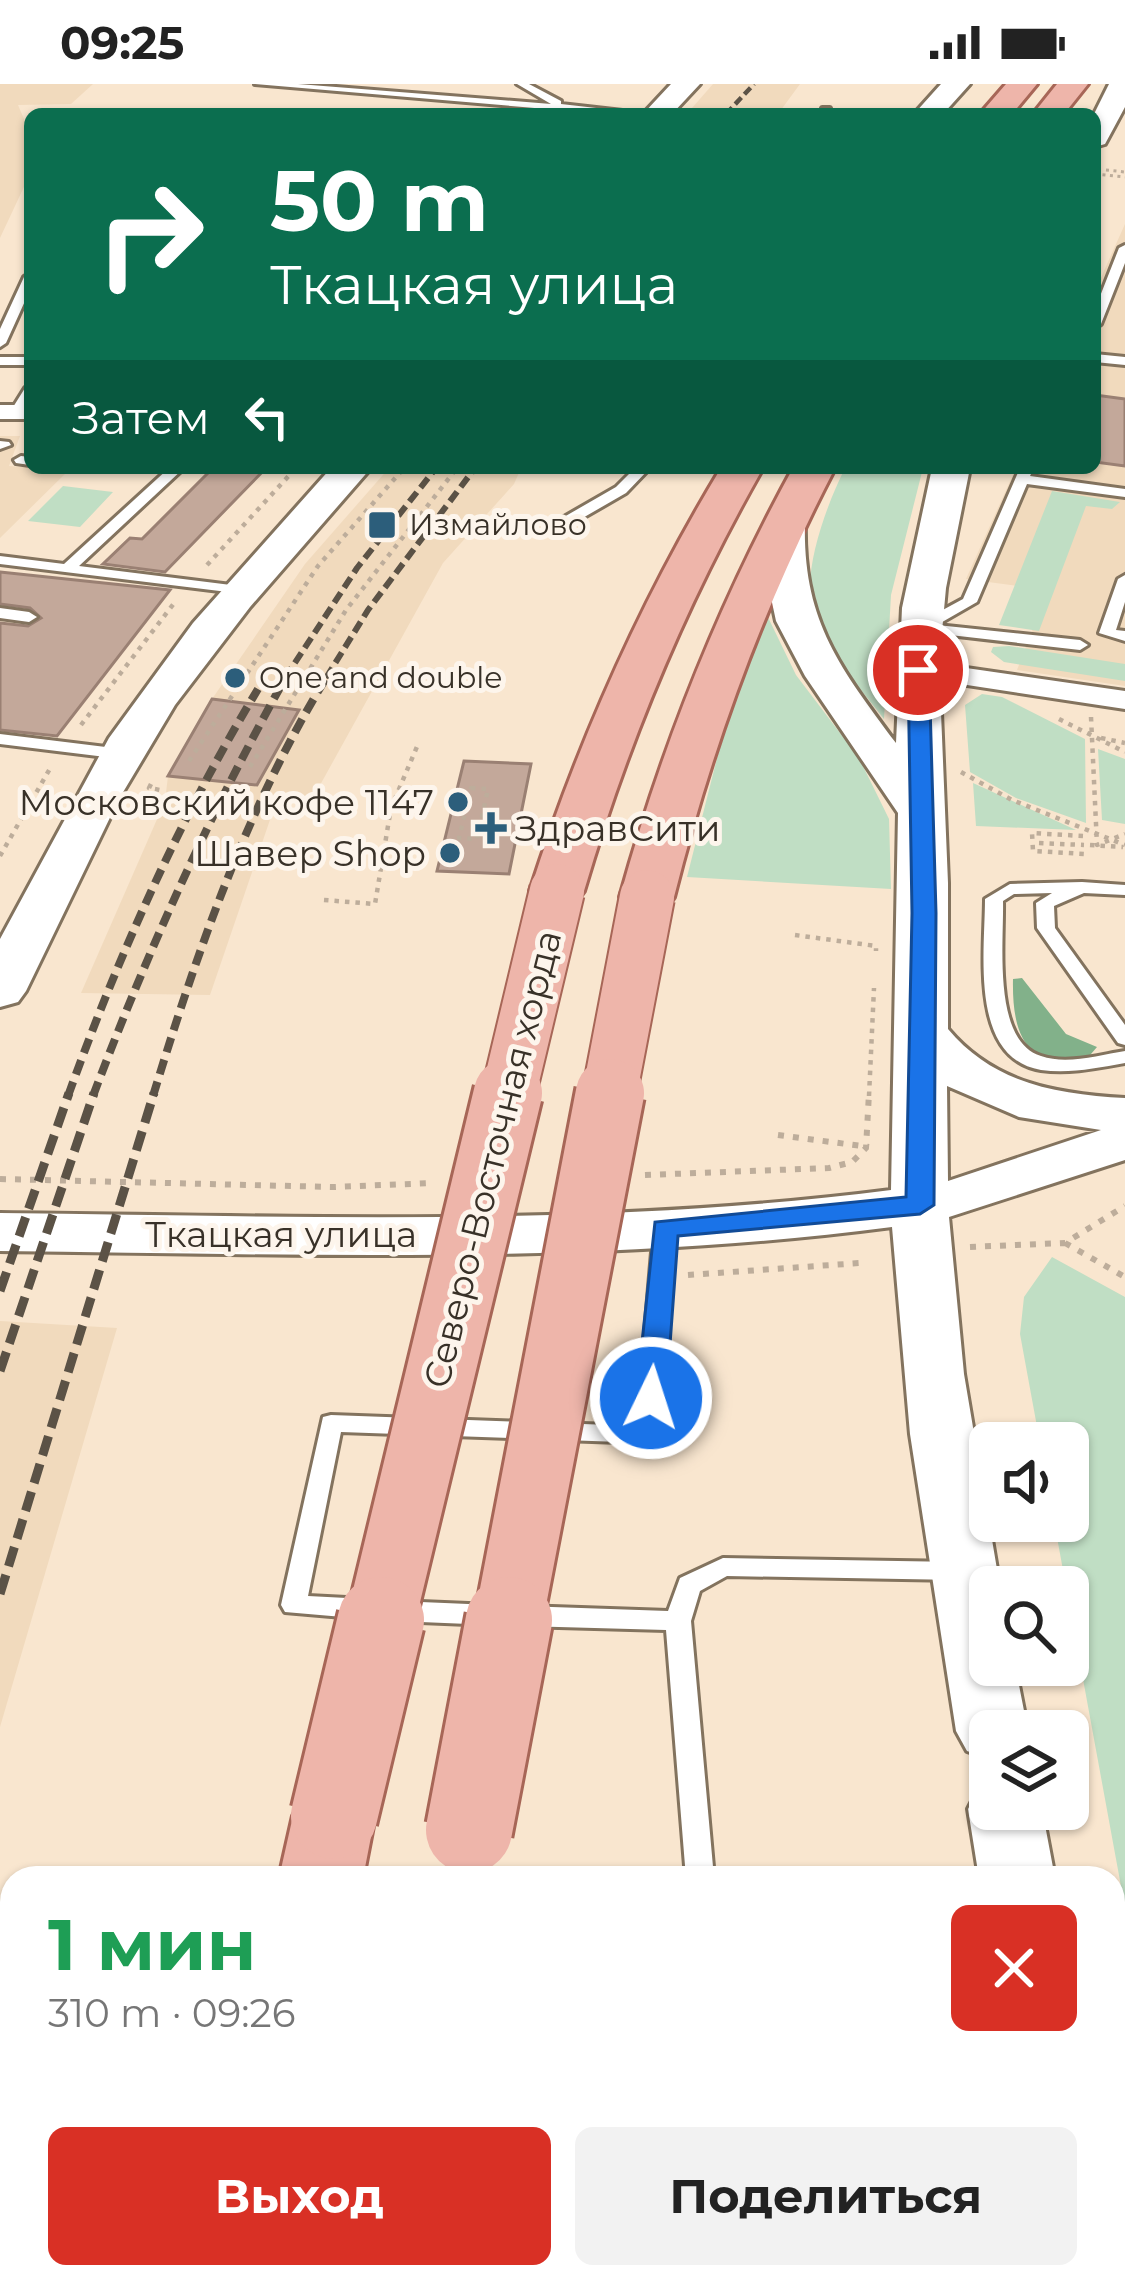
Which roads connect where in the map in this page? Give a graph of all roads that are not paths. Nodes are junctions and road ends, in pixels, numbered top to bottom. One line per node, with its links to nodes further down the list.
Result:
1 (260, 84): 8 (lane)
2 (522, 84): 8 (lane)
3 (686, 84): 9 (main road)
4 (956, 84): 10 (main road)
5 (1022, 84): 11 (main road)
6 (1073, 84): 12 (main road)
7 (1123, 87): 13 (main road)
8 (569, 108)
9 (663, 108)
10 (934, 108)
11 (1000, 108)
12 (1053, 108)
13 (1106, 132)
14 (1125, 248): 16 (lane)
15 (24, 290): 17 (lane)
16 (1101, 309)
17 (0, 343)
18 (170, 474): 29 (lane)
19 (346, 474): 31 (main road)
20 (637, 474): 27 (lane)
21 (739, 474): 57 (main road, Северо-Восточная хорда, bridge)
22 (811, 474): 26 (main road)
23 (950, 474): 36 (main road)
24 (1024, 474): 25 (lane); 36 (lane)
25 (1125, 493)
26 (786, 519): 40 (main road); 58 (main road, bridge)
27 (562, 524)
28 (0, 560): 29 (lane)
29 (68, 568): 31 (lane)
30 (1125, 579): 34 (lane)
31 (239, 591): 39 (main road)
32 (0, 613): 33 (lane)
33 (29, 617)
34 (1125, 636)
35 (1079, 646): 36 (lane)
36 (919, 649): 37 (street); 40 (main road)
37 (1125, 700)
38 (0, 739): 39 (lane)
39 (135, 771): 43 (main road)
40 (918, 808): 45 (main road)
41 (1082, 887): 42 (lane); 46 (lane); 47 (lane)
42 (1125, 890)
43 (15, 931): 44 (main road)
44 (0, 991)
45 (921, 1030): 48 (main road); 51 (main road)
46 (1125, 1039)
47 (1125, 1057)
48 (1125, 1115)
49 (1125, 1141): 51 (main road, Ткацкая улица)
50 (3, 1198): 52 (main road, Ткацкая улица)
51 (920, 1205): 52 (main road, Ткацкая улица); 53 (main road)
52 (663, 1253): 54 (lane)
53 (964, 1570): 54 (lane); 55 (main road)
54 (678, 1621): 59 (lane)
55 (988, 1710)
56 (1009, 1830): 60 (main road)
57 (328, 1847)
58 (465, 1854)
59 (699, 1866)
60 (1015, 1866)

